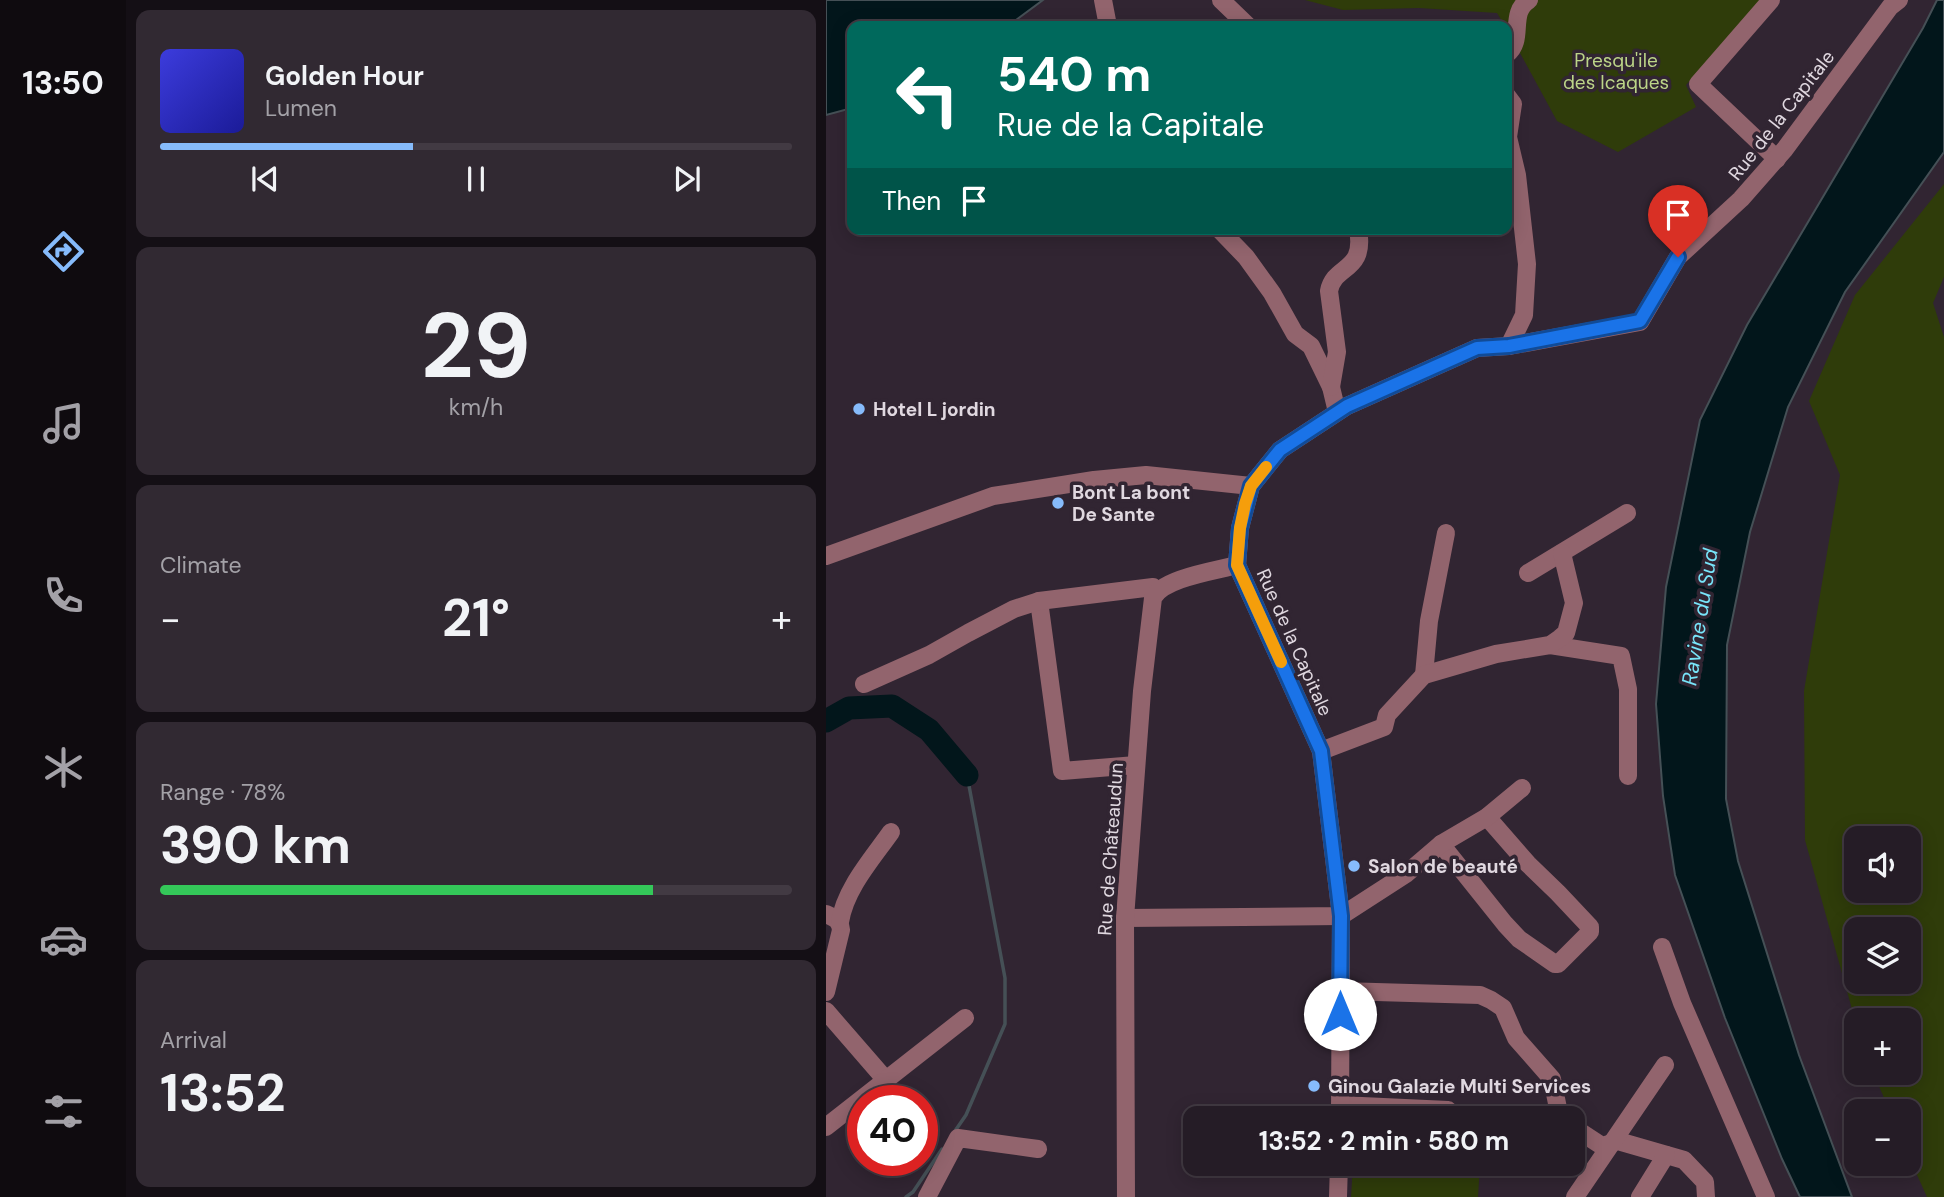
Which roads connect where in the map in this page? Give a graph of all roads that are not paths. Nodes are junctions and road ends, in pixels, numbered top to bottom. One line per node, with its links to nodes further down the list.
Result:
1 (1103, 0): 6 (street)
2 (1221, 0): 7 (street)
3 (1528, 0): 8 (street)
4 (1771, 0): 10 (street)
5 (1899, 0): 10 (street, Rue de la Capitale)
6 (1107, 21)
7 (1243, 21)
8 (1512, 50)
9 (1512, 153): 13 (street)
10 (1777, 159): 13 (street, Rue de la Capitale)
11 (1225, 235): 14 (street)
12 (1359, 235): 14 (street)
13 (1509, 346): 15 (street, Rue de la Capitale)
14 (1331, 387): 15 (street)
15 (1337, 412): 16 (street, Rue de la Capitale)
16 (1251, 486): 20 (street); 21 (street, Rue de la Capitale)
17 (1628, 513): 19 (street)
18 (1446, 533): 26 (street)
19 (1562, 553): 22 (street); 25 (street)
20 (826, 556)
21 (1237, 565): 23 (street); 28 (street, Rue de la Capitale)
22 (1528, 573)
23 (1157, 592): 24 (street); 29 (street, Rue de Châteaudun)
24 (1039, 601): 27 (street); 29 (street)
25 (1550, 645): 26 (street); 30 (street)
26 (1424, 675): 28 (street)
27 (864, 684)
28 (1321, 751): 35 (street, Rue de la Capitale)
29 (1136, 765): 37 (street, Rue de Châteaudun)
30 (1628, 776)
31 (1522, 788): 32 (street)
32 (1487, 817): 34 (street); 34 (street)
33 (891, 832): 36 (street)
34 (1441, 844): 35 (street)
35 (1341, 916): 37 (street); 39 (street, Rue de la Capitale)
36 (833, 918): 40 (street)
37 (1125, 918): 54 (street, Rue de Châteaudun)
38 (1662, 947): 59 (street)
39 (1341, 991): 45 (street, Rue de la Capitale); 46 (street)
40 (826, 992)
41 (826, 1011): 44 (street)
42 (965, 1018): 44 (street)
43 (1665, 1065): 49 (street)
44 (885, 1079): 47 (street)
45 (1340, 1106)
46 (1558, 1106)
47 (826, 1127)
48 (1585, 1135): 49 (street)
49 (1613, 1142): 51 (street); 56 (street)
50 (1038, 1149): 53 (street)
51 (1666, 1155): 57 (street); 58 (street)
52 (1339, 1176): 55 (street)
53 (927, 1197)
54 (1126, 1197)
55 (1338, 1197)
56 (1575, 1197)
57 (1640, 1197)
58 (1706, 1197)
59 (1766, 1197)

